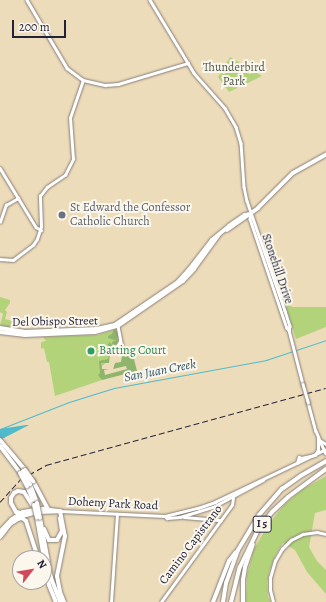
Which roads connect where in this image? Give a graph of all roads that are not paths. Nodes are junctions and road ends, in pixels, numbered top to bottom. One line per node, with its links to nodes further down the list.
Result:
1 (26, 0): 4 (main road)
2 (150, 0): 3 (main road, Stonehill Drive)
3 (188, 63): 4 (main road); 8 (main road, Stonehill Drive)
4 (83, 80): 10 (main road)
5 (326, 155): 8 (main road, Del Obispo Street)
6 (0, 168): 7 (main road)
7 (18, 198): 9 (main road); 10 (main road)
8 (251, 214): 11 (main road, Stonehill Drive); 13 (main road, Stonehill Drive); 14 (main road, Del Obispo Street)
9 (0, 222)
10 (40, 230): 12 (main road)
11 (263, 256): 13 (main road); 16 (main road, Stonehill Drive)
12 (0, 259)
13 (267, 259): 16 (main road, Stonehill Drive)
14 (118, 325): 15 (main road, Del Obispo Street); 17 (main road, Del Obispo Street); 18 (main road)
15 (0, 328)
16 (289, 330): 19 (main road, Stonehill Drive, bridge)
17 (0, 332)
18 (120, 341)
19 (318, 436): 21 (main road); 24 (main road, Stonehill Drive); 25 (main road)
20 (0, 441): 23 (highway)
21 (326, 444)
22 (0, 446): 23 (highway)
23 (6, 449): 28 (highway)
24 (326, 451): 25 (main road, Camino Capistrano)
25 (315, 455): 29 (main road, Camino Capistrano)
26 (324, 462): 51 (highway, I 5)
27 (326, 469): 37 (highway, I 5)
28 (23, 471): 30 (highway, bridge); 30 (highway, bridge)
29 (263, 480): 31 (main road, Camino Capistrano); 32 (main road, Camino Capistrano)
30 (30, 484): 33 (highway); 34 (highway)
31 (243, 488): 32 (main road); 36 (main road, Camino Capistrano)
32 (233, 498): 41 (main road, Camino Capistrano); 45 (main road, Camino Capistrano)
33 (34, 504): 38 (highway); 42 (highway, bridge)
34 (48, 509): 35 (main road, Doheny Park Road); 38 (main road, Doheny Park Road)
35 (60, 511): 39 (main road, Doheny Park Road); 42 (highway); 44 (main road, Doheny Park Road); 56 (highway)
36 (182, 512): 40 (main road, Doheny Park Road)
37 (272, 512): 61 (highway, I 5); 62 (highway)
38 (20, 513): 46 (main road, Doheny Park Road)
39 (117, 514): 40 (main road, Doheny Park Road); 57 (main road)
40 (165, 516): 43 (main road, Doheny Park Road)
41 (184, 516): 43 (main road, Doheny Park Road)
42 (39, 517): 50 (highway); 55 (highway)
43 (180, 517): 45 (main road)
44 (17, 519): 46 (main road, Doheny Park Road); 49 (highway)
45 (221, 520): 58 (main road, Camino Capistrano)
46 (1, 532): 48 (main road)
47 (326, 534): 63 (main road)
48 (0, 537)
49 (35, 550)
50 (43, 550)
51 (238, 550): 59 (highway); 60 (highway, I 5)
52 (50, 590): 54 (highway)
53 (51, 590): 54 (highway)
54 (55, 602)
55 (60, 602)
56 (64, 602)
57 (112, 602)
58 (161, 602)
59 (213, 602)
60 (223, 602)
61 (231, 602)
62 (243, 602)
63 (273, 602)

